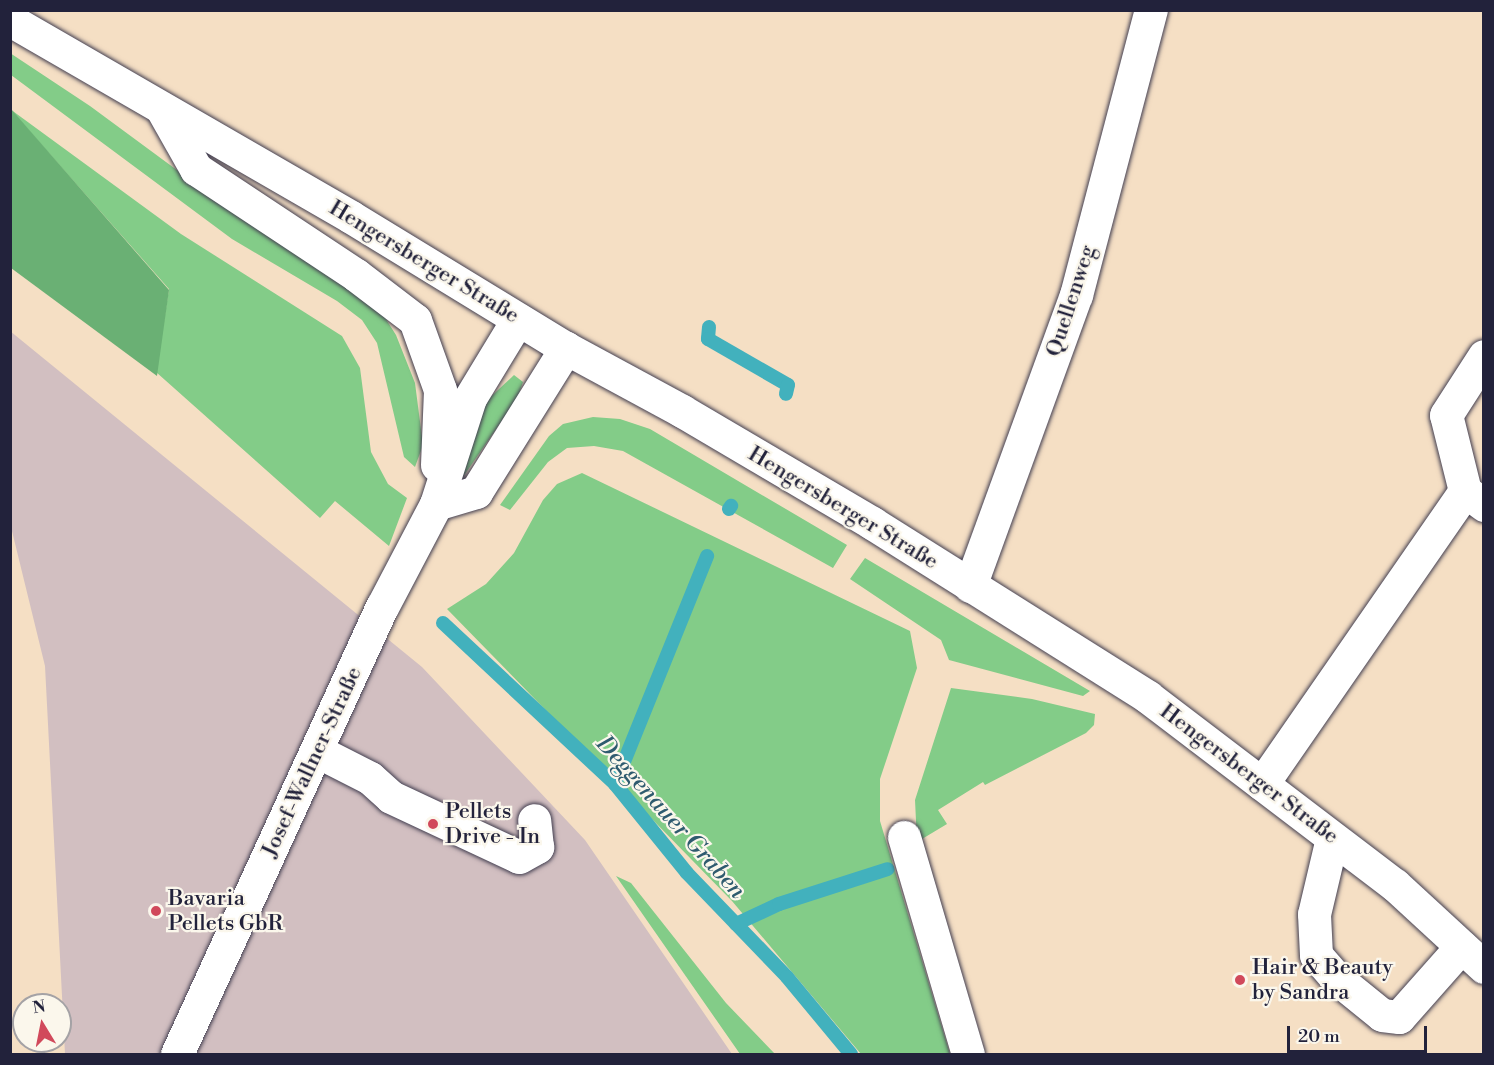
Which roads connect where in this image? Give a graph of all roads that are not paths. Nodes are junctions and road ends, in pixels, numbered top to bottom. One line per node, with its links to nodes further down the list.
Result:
1 (1151, 10): 9 (street, Quellenweg)
2 (10, 20): 3 (street, Hengersberger Straße)
3 (162, 109): 4 (street, Hengersberger Straße); 8 (street, Hengersberger Straße)
4 (518, 319): 5 (street, Hengersberger Straße); 8 (street, Josef-Wallner-Straße)
5 (566, 348): 8 (street); 9 (street, Hengersberger Straße)
6 (1484, 356): 7 (street)
7 (1474, 498): 11 (street)
8 (436, 504): 10 (street, Josef-Wallner-Straße)
9 (970, 586): 11 (street, Hengersberger Straße)
10 (317, 751): 12 (street); 16 (street, Josef-Wallner-Straße)
11 (1262, 784): 14 (street, Hengersberger Straße)
12 (534, 820)
13 (904, 837): 17 (street)
14 (1332, 838): 15 (street, Hengersberger Straße); 15 (street)
15 (1472, 957)
16 (177, 1054)
17 (968, 1054)

